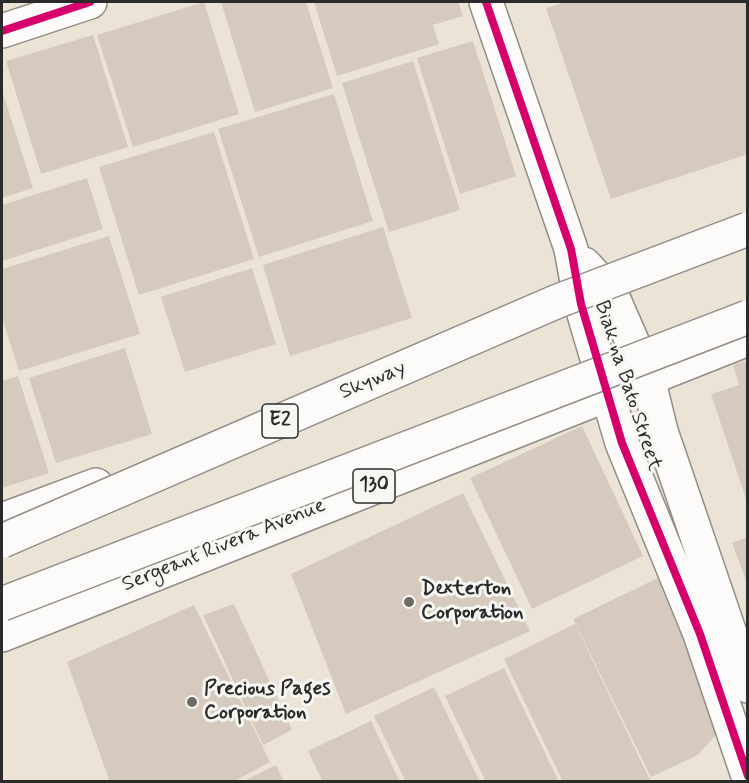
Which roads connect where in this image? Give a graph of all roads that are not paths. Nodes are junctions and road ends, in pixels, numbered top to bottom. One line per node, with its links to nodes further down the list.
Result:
1 (90, 2): 3 (main road)
2 (486, 2): 6 (main road, Biak na Bato Street)
3 (2, 31)
4 (747, 229): 12 (main road, Skyway / E2, bridge)
5 (747, 242): 6 (main road)
6 (596, 299): 9 (main road, Biak na Bato Street); 10 (main road, Biak na Bato Street); 11 (main road)
7 (747, 317): 13 (main road, bridge)
8 (747, 339): 9 (main road, Sergeant Rivera Avenue / 130)
9 (648, 378): 10 (main road, Sergeant Rivera Avenue / 130); 15 (main road, Biak na Bato Street)
10 (609, 393): 14 (main road, Sergeant Rivera Avenue / 130); 16 (main road, Biak na Bato Street)
11 (2, 520)
12 (2, 542)
13 (2, 604)
14 (2, 635)
15 (747, 686)
16 (747, 776)

